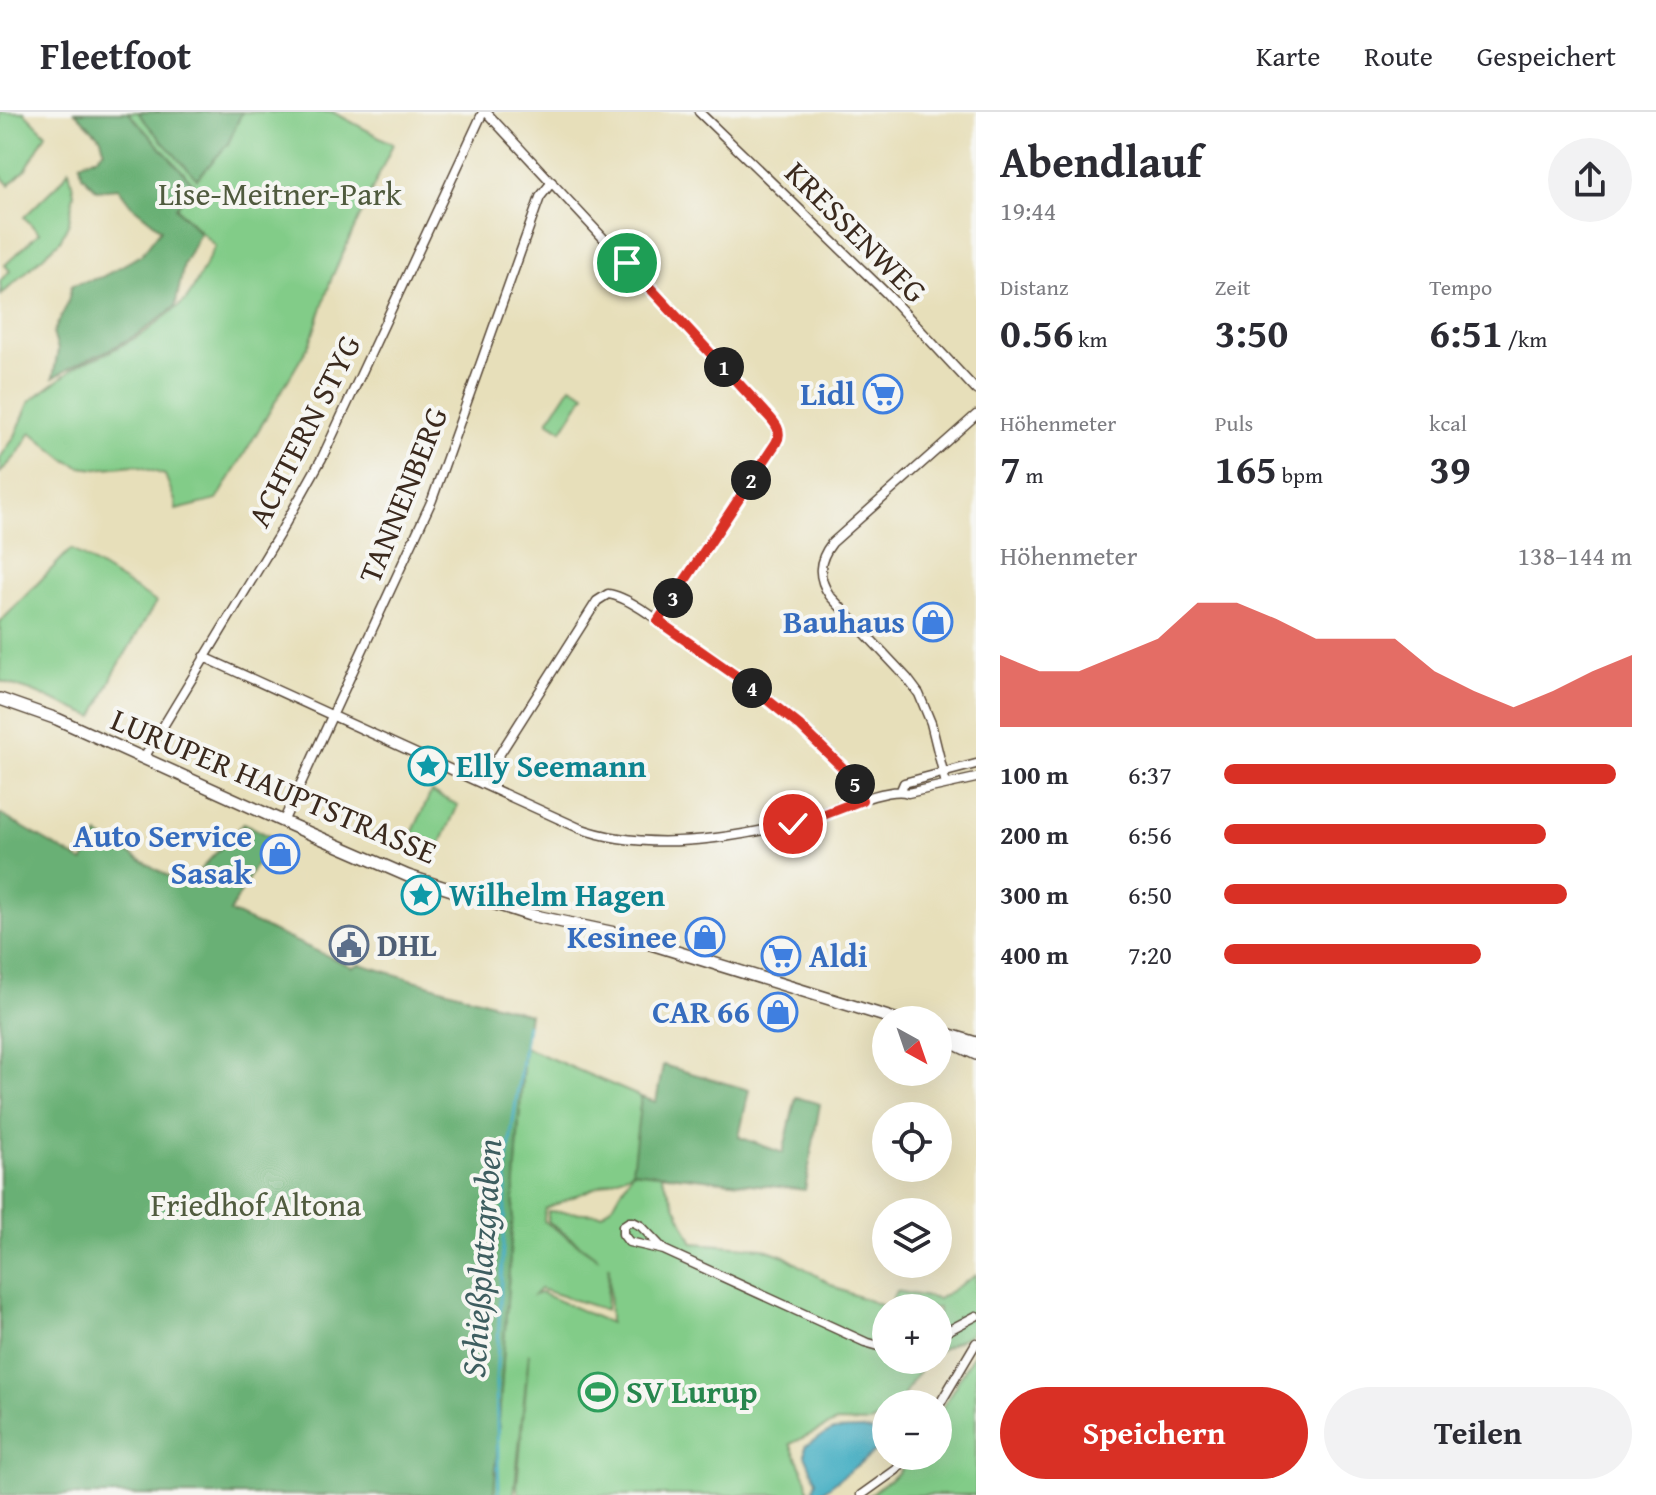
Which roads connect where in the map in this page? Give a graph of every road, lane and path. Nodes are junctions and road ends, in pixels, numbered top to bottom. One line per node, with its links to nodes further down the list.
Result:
1 (485, 112): 3 (street); 7 (street, ACHTERN STYG)
2 (699, 112): 4 (street, KRESSENWEG)
3 (552, 182): 6 (street); 9 (street, TANNENBERG)
4 (976, 390)
5 (976, 415): 12 (street)
6 (658, 621): 14 (street); 17 (street)
7 (204, 657): 9 (street); 10 (street, ACHTERN STYG)
8 (0, 699): 10 (main road, LURUPER HAUPTSTRASSE)
9 (332, 717): 14 (street); 18 (street, TANNENBERG)
10 (144, 758): 18 (main road, LURUPER HAUPTSTRASSE)
11 (976, 764): 12 (street)
12 (943, 772): 15 (street); 16 (street)
13 (976, 778): 15 (street)
14 (482, 784): 17 (street)
15 (946, 784): 16 (street)
16 (901, 790): 17 (street)
17 (862, 800)
18 (283, 822): 19 (main road, LURUPER HAUPTSTRASSE)
19 (872, 1012)
20 (952, 1037): 22 (main road)
21 (952, 1041): 23 (main road)
22 (976, 1043)
23 (976, 1054)
24 (664, 1250): 24 (street); 28 (street)
25 (976, 1316): 26 (street)
26 (952, 1329)
27 (976, 1343): 29 (street)
28 (872, 1344)
29 (948, 1390)
30 (896, 1470): 31 (street)
31 (861, 1495)

